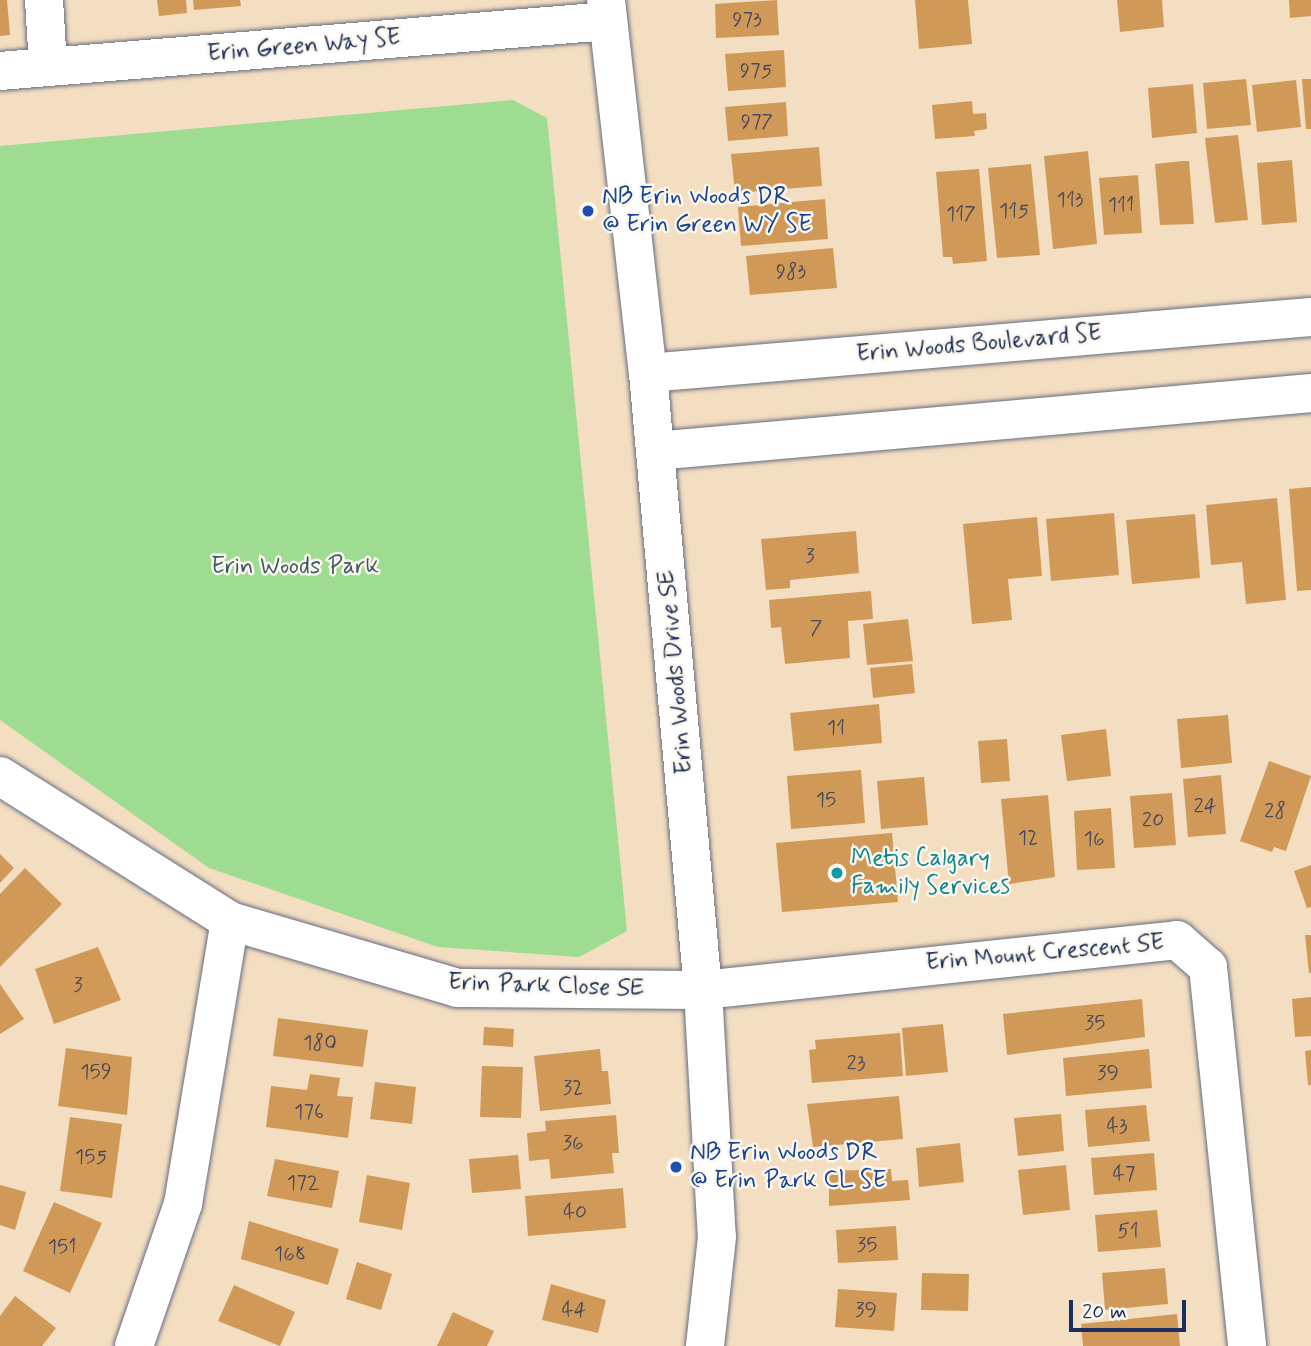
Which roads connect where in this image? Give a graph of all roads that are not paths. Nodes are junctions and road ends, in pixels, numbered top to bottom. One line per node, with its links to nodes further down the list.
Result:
1 (44, 0): 3 (street)
2 (607, 10): 3 (street, Erin Green Way SE); 6 (street, Erin Woods Drive SE)
3 (48, 66): 4 (street, Erin Green Way SE)
4 (0, 71)
5 (1311, 317): 6 (street, Erin Woods Boulevard SE)
6 (648, 373): 8 (street, Erin Woods Drive SE)
7 (1311, 393): 8 (street)
8 (655, 451): 11 (street, Erin Woods Drive SE)
9 (0, 776): 10 (street, Erin Park Close SE)
10 (230, 921): 11 (street, Erin Park Close SE); 12 (street)
11 (703, 990): 13 (street, Erin Woods Drive SE); 14 (street, Erin Mount Crescent SE)
12 (134, 1346)
13 (705, 1346)
14 (1247, 1346)

